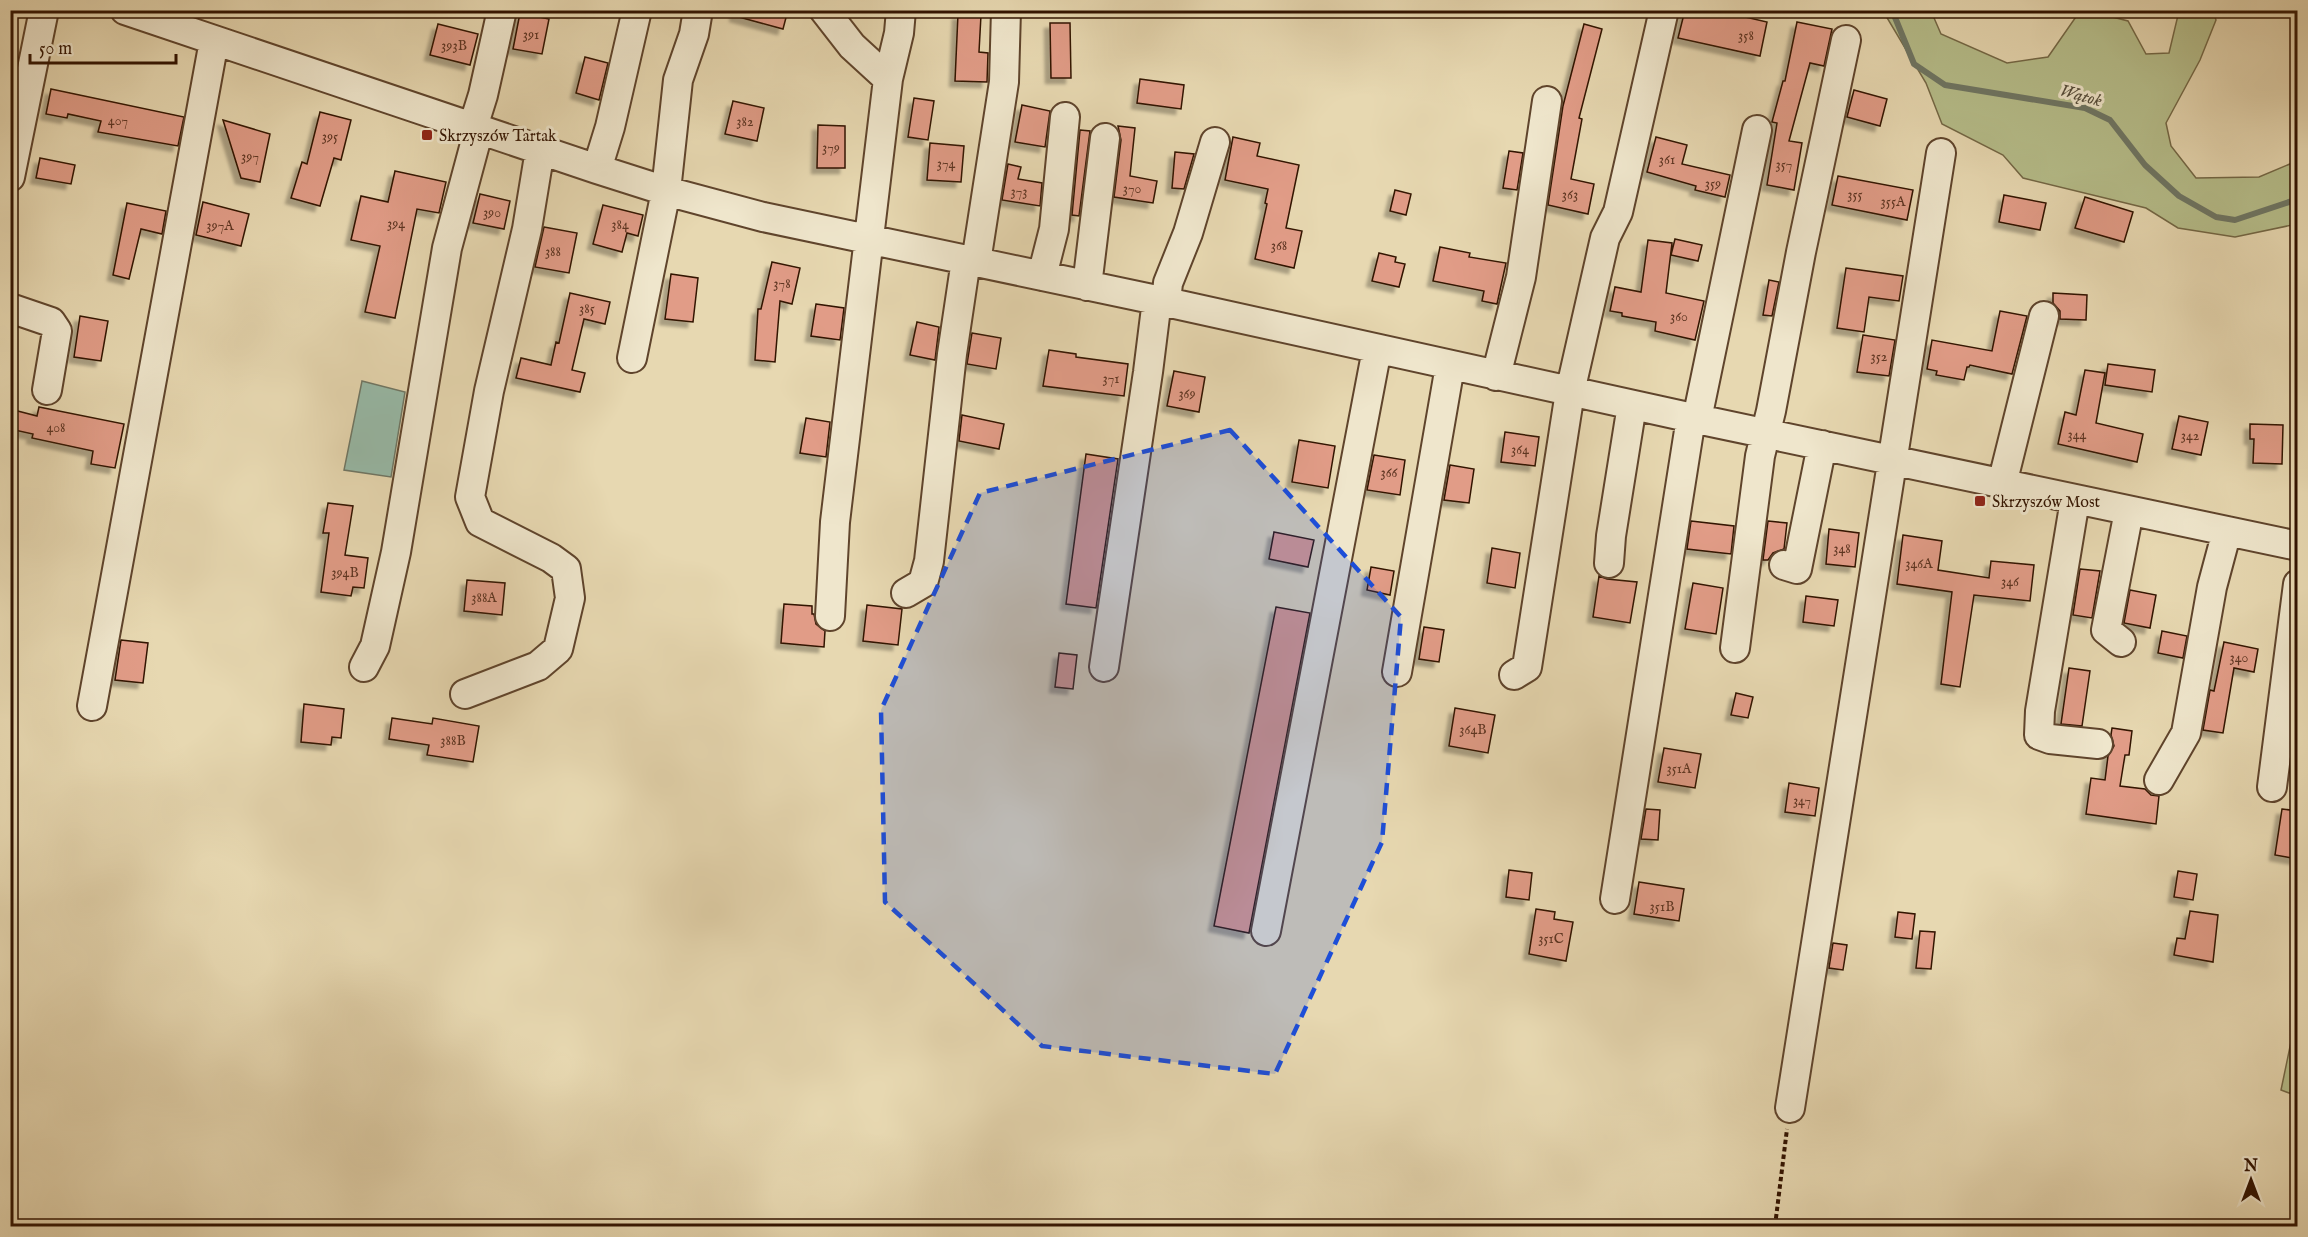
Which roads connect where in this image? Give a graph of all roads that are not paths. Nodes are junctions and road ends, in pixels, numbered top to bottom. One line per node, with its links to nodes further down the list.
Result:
1 (44, 10): 23 (street)
2 (124, 10): 10 (street)
3 (502, 10): 16 (street)
4 (637, 10): 22 (street)
5 (698, 10): 24 (street)
6 (825, 10): 13 (street)
7 (901, 10): 13 (street)
8 (1006, 10): 26 (street)
9 (1664, 10): 37 (street)
10 (167, 17): 11 (street)
11 (214, 40): 16 (street); 61 (street)
12 (1846, 40): 40 (street)
13 (888, 79): 25 (street)
14 (1547, 101): 35 (street)
15 (1065, 117): 27 (street)
16 (476, 128): 20 (street); 56 (street)
17 (1757, 130): 39 (street)
18 (1105, 138): 28 (street)
19 (1215, 142): 29 (street)
20 (540, 150): 22 (street); 60 (street)
21 (1941, 153): 42 (street)
22 (597, 169): 24 (street)
23 (10, 177)
24 (666, 191): 25 (street); 33 (street)
25 (868, 240): 26 (street); 53 (street)
26 (971, 261): 27 (street); 52 (street)
27 (1042, 276): 28 (street)
28 (1088, 286): 29 (street)
29 (1162, 301): 32 (street); 57 (street)
30 (10, 308): 36 (street)
31 (2044, 316): 43 (street)
32 (1377, 349): 34 (street); 66 (street)
33 (632, 358)
34 (1443, 364): 35 (street); 48 (street); 58 (street)
35 (1496, 376): 37 (street)
36 (47, 390)
37 (1570, 392): 38 (street); 59 (street)
38 (1632, 405): 39 (street); 49 (street)
39 (1694, 419): 40 (street); 65 (street)
40 (1766, 434): 41 (street); 55 (street)
41 (1822, 445): 42 (street); 50 (street)
42 (1891, 460): 43 (street); 67 (street)
43 (2002, 484): 44 (street)
44 (2075, 500): 45 (street); 62 (street)
45 (2129, 511): 46 (street); 54 (street)
46 (2227, 531): 47 (street); 63 (street)
47 (2298, 546)
48 (1394, 557)
49 (1609, 563)
50 (1784, 565)
51 (2298, 584): 64 (street)
52 (906, 594)
53 (830, 616)
54 (2121, 642)
55 (1735, 648)
56 (364, 667)
57 (1104, 667)
58 (1397, 672)
59 (1514, 675)
60 (465, 694)
61 (92, 706)
62 (2098, 744)
63 (2159, 780)
64 (2272, 787)
65 (1616, 898)
66 (1266, 931)
67 (1790, 1108)

